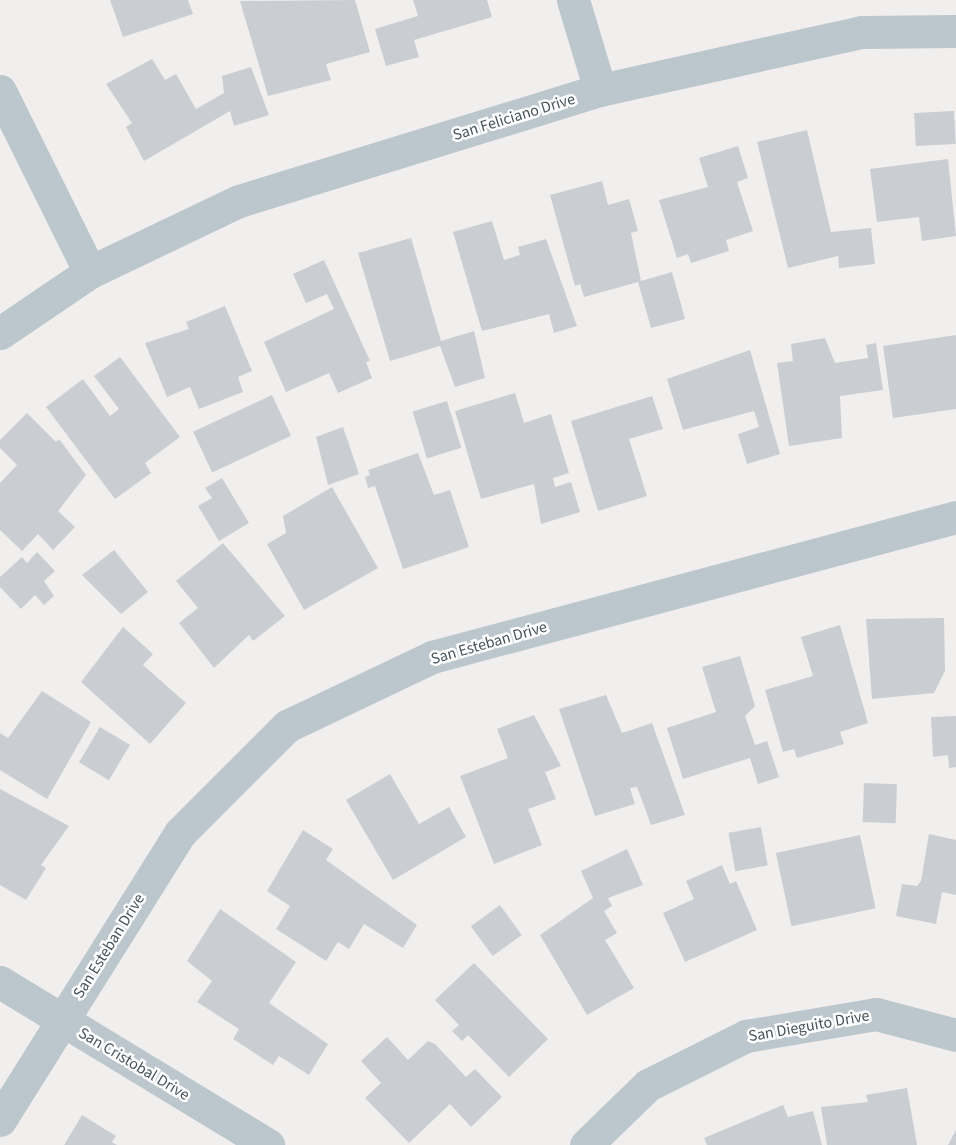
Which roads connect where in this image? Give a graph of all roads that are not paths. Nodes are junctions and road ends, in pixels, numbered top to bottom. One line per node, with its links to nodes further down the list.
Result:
1 (573, 0): 3 (street)
2 (956, 31): 3 (street, San Feliciano Drive)
3 (600, 90): 5 (street, San Feliciano Drive)
4 (0, 92): 5 (street)
5 (90, 272): 6 (street, San Feliciano Drive)
6 (0, 333)
7 (956, 518): 9 (street, San Esteban Drive)
8 (0, 982): 9 (street, San Cristobal Drive)
9 (62, 1021): 11 (street, San Esteban Drive); 12 (street, San Cristobal Drive)
10 (956, 1035): 13 (street, San Dieguito Drive)
11 (0, 1120)
12 (268, 1145)
13 (586, 1145)

